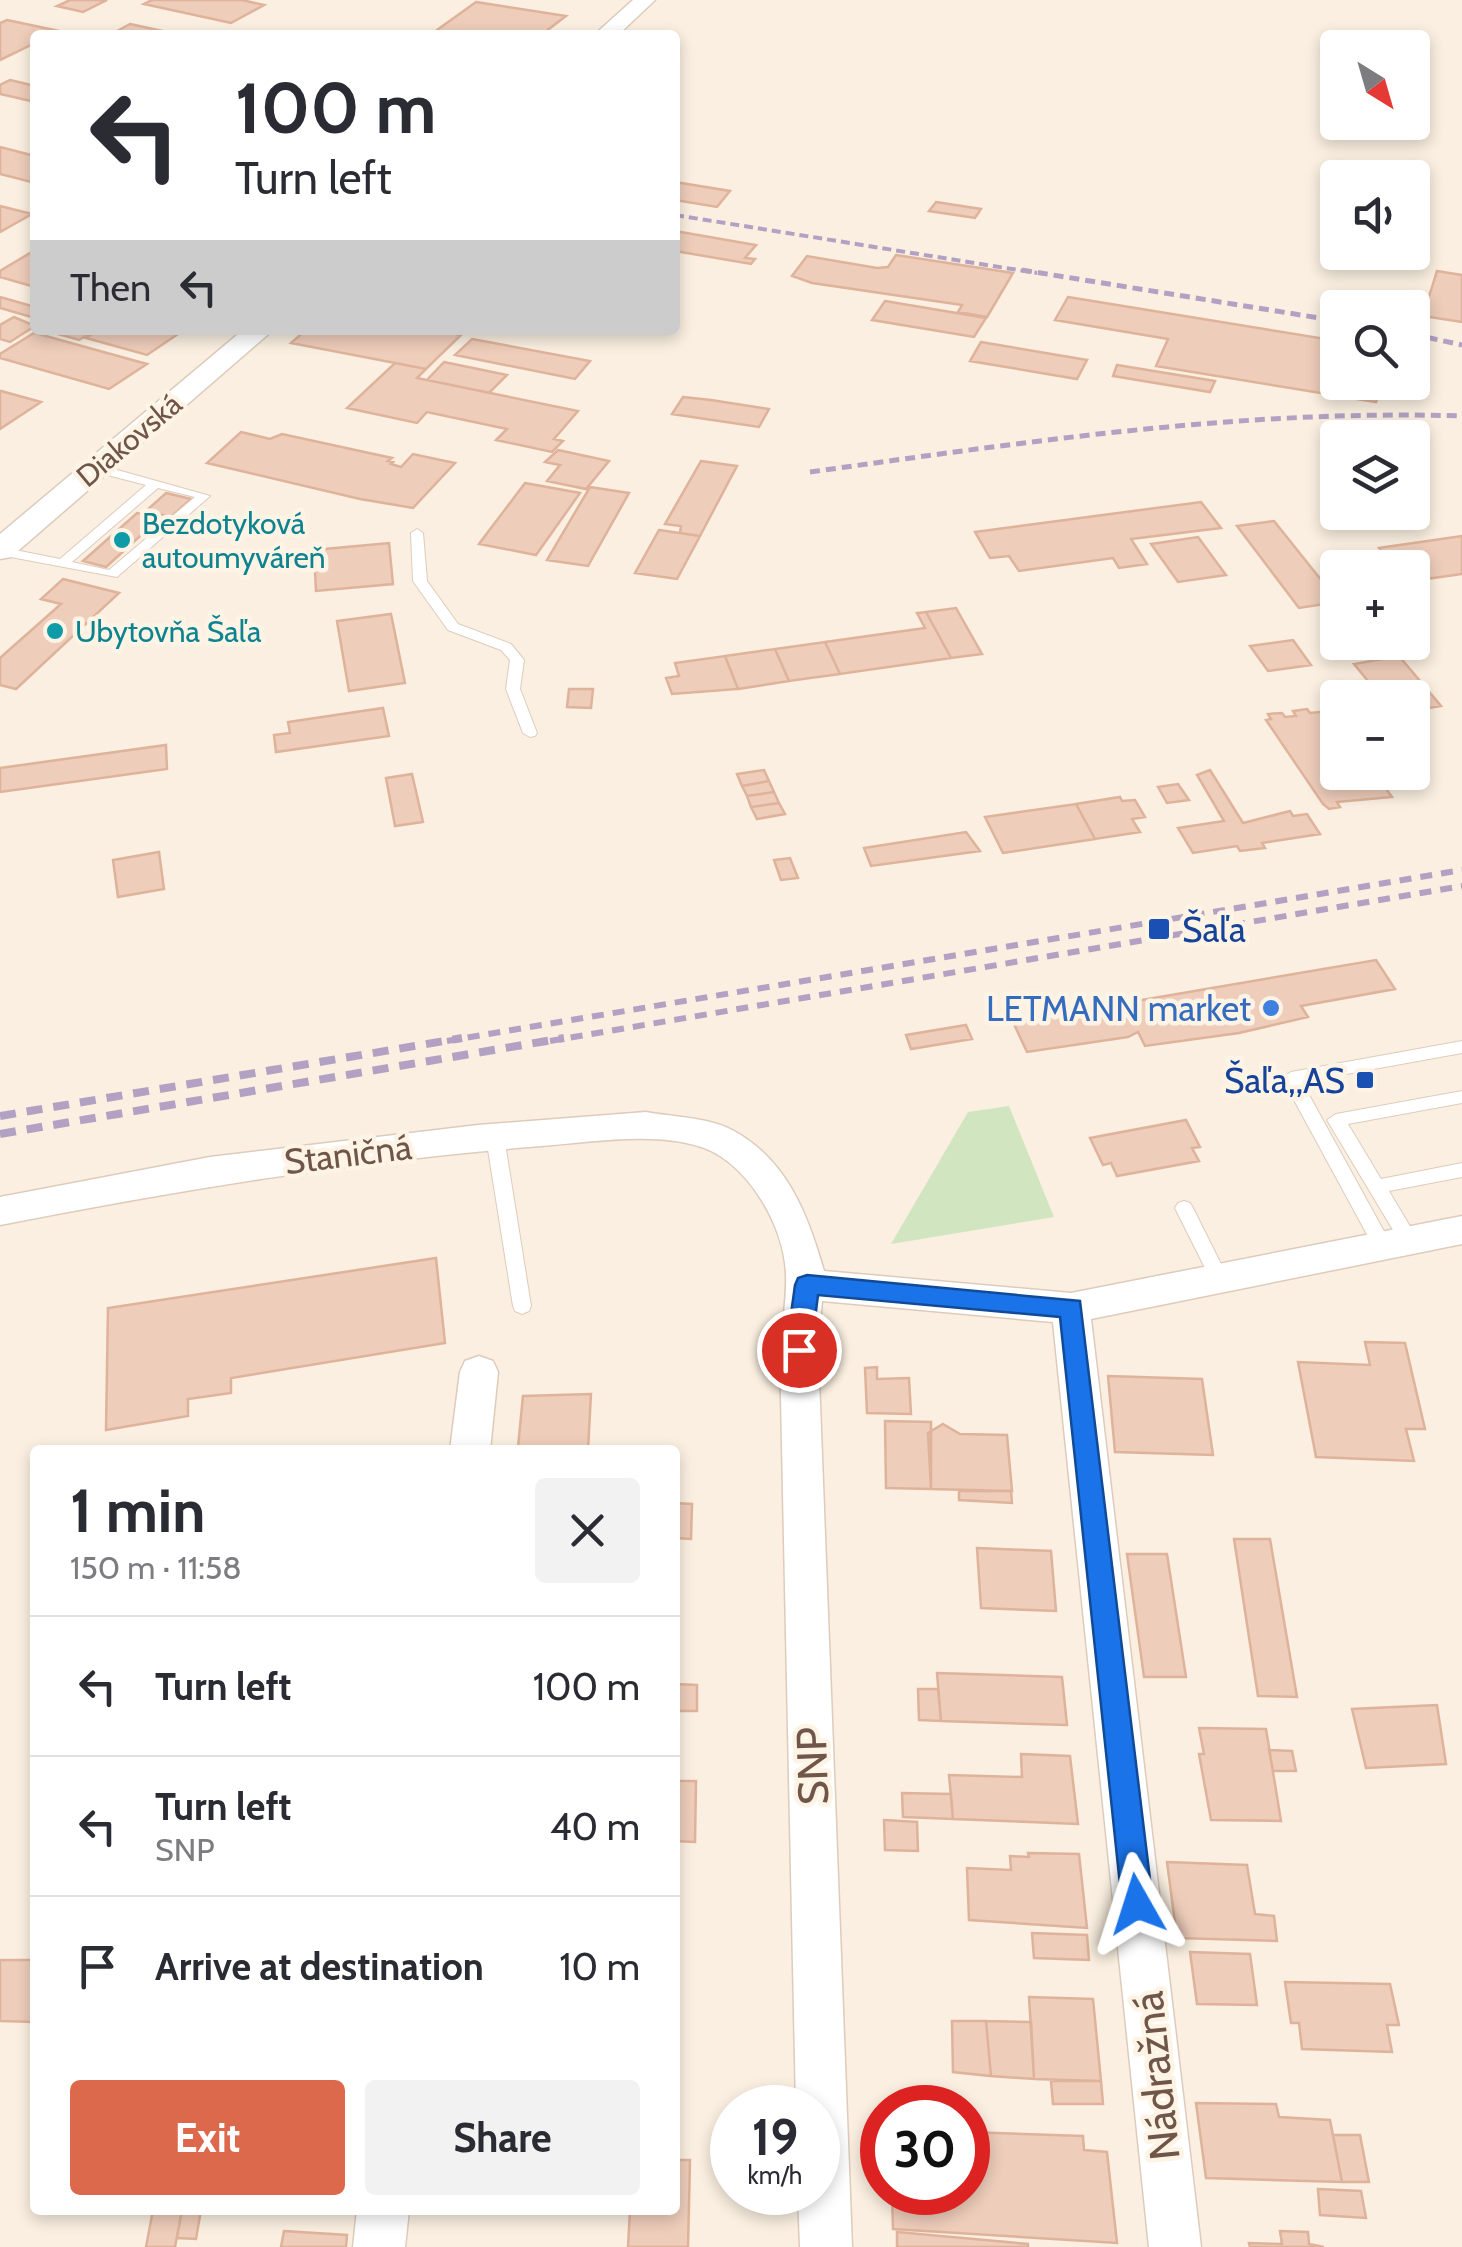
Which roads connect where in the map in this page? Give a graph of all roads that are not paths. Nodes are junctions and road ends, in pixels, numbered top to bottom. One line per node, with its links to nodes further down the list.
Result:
1 (645, 0): 2 (street)
2 (610, 30)
3 (253, 335): 4 (street, Diakovská)
4 (96, 468): 5 (lane); 7 (street, Diakovská)
5 (156, 483): 8 (lane); 8 (lane)
6 (417, 533): 9 (lane)
7 (0, 550): 8 (lane)
8 (62, 564)
9 (530, 733)
10 (1462, 1047): 18 (lane)
11 (1462, 1097): 14 (lane)
12 (495, 1138): 16 (street, Staničná); 20 (street, Staničná); 21 (lane)
13 (1462, 1170): 14 (lane)
14 (1376, 1186): 18 (lane)
15 (1184, 1208): 19 (lane)
16 (0, 1211)
17 (1462, 1230): 18 (street)
18 (1396, 1243): 19 (street)
19 (1220, 1278): 22 (street)
20 (807, 1285): 22 (street); 27 (street, SNP)
21 (522, 1306)
22 (1071, 1308): 28 (street, Nádražná)
23 (479, 1372): 24 (street)
24 (471, 1445)
25 (382, 2215): 26 (street)
26 (379, 2247)
27 (826, 2247)
28 (1175, 2247)

